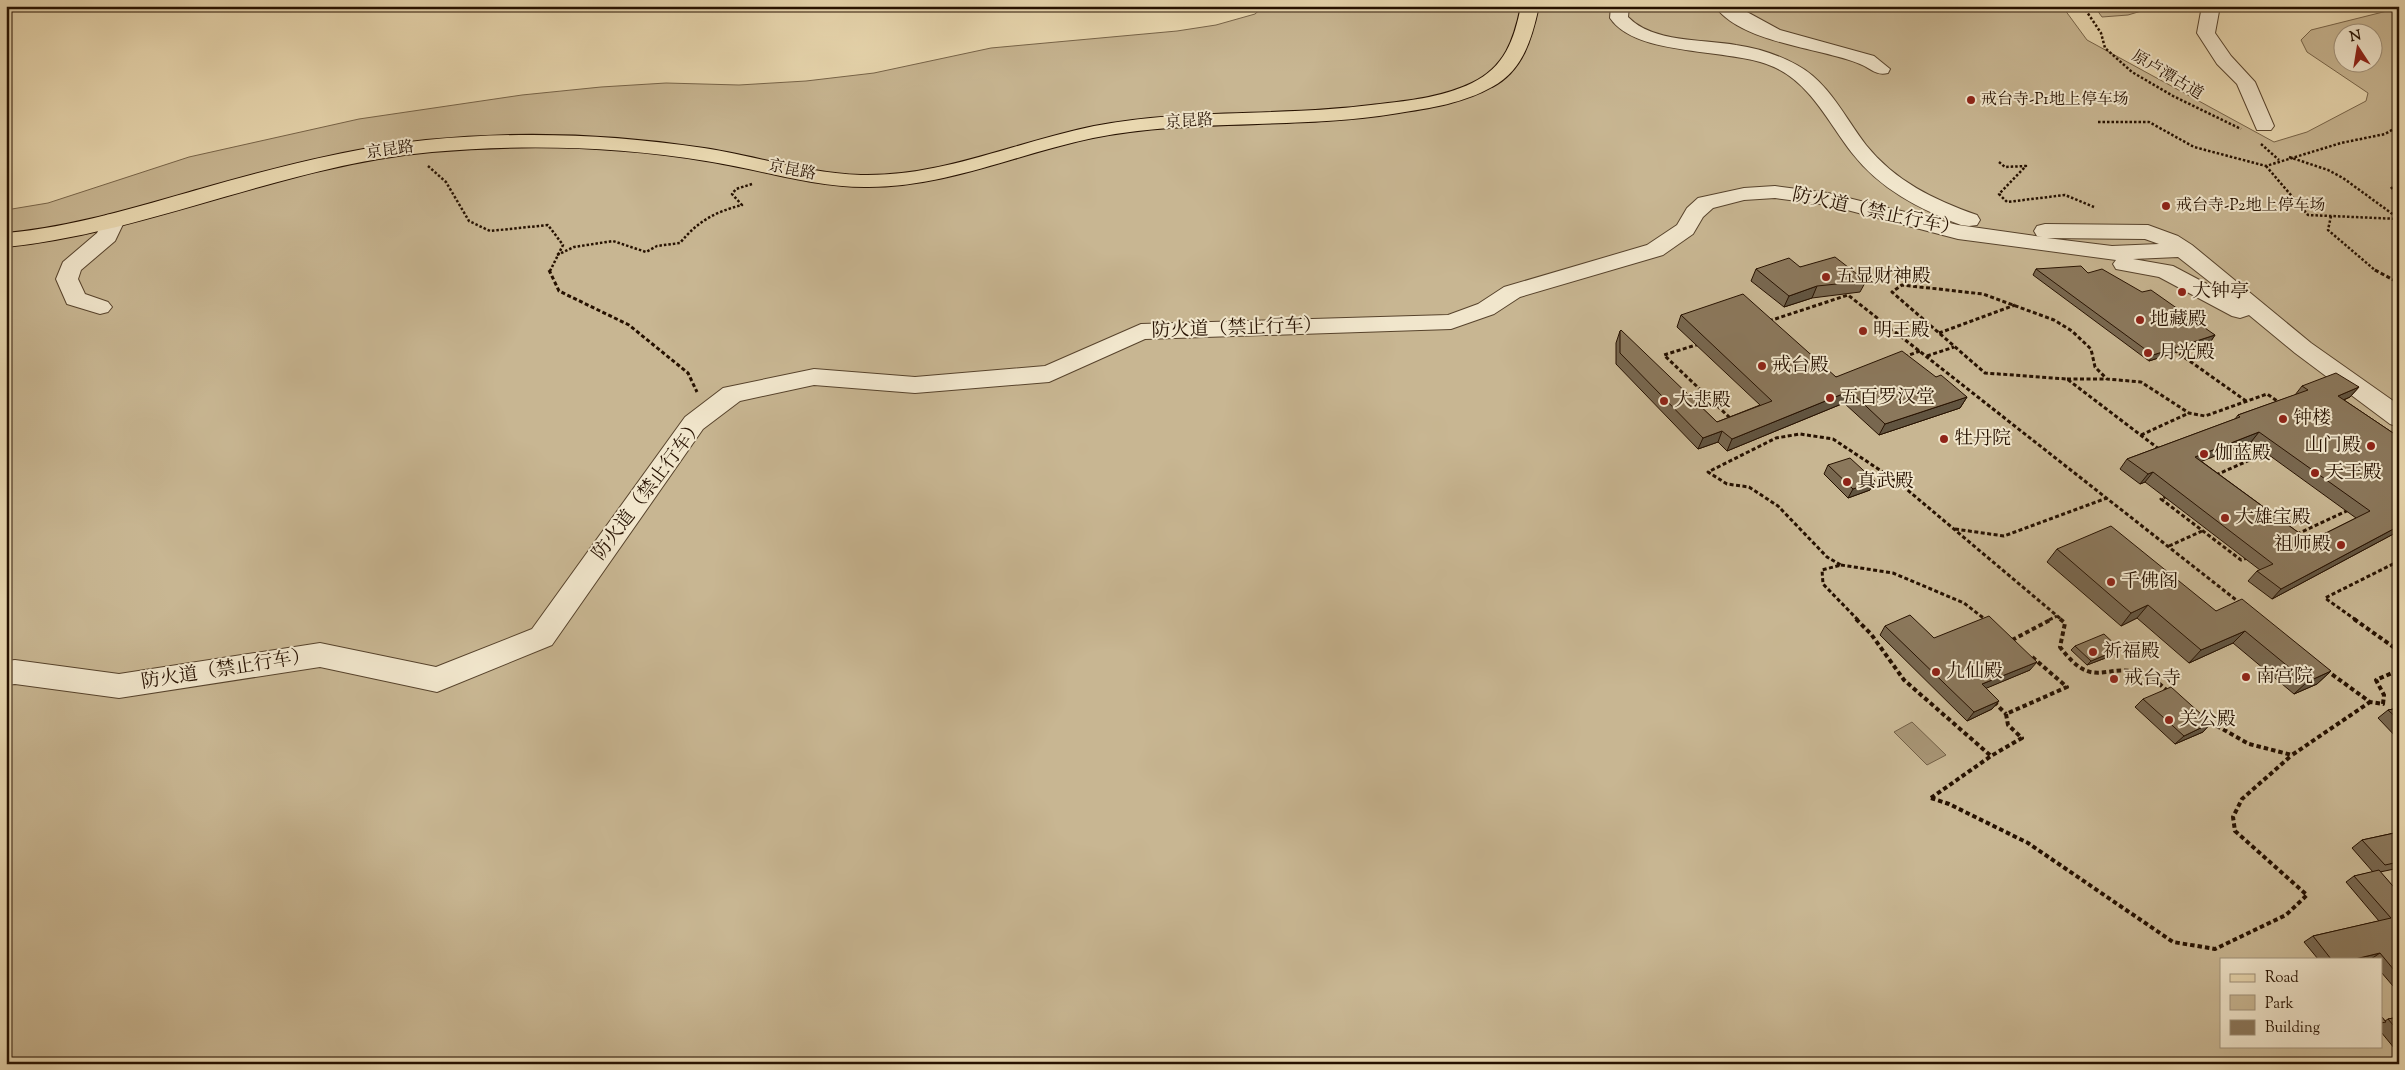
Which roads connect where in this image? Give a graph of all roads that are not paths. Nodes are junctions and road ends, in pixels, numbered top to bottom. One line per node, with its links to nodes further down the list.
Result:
1 (1530, 6): 7 (main road, 京昆路)
2 (1620, 6): 9 (street)
3 (1724, 6): 5 (street)
4 (2212, 6): 6 (street)
5 (1881, 69)
6 (2256, 129)
7 (114, 220): 8 (main road, 京昆路); 11 (street)
8 (6, 240)
9 (2184, 250): 12 (street); 14 (street, 防火道（禁止行车）)
10 (2060, 265): 12 (street)
11 (100, 307)
12 (2298, 344): 13 (street)
13 (2399, 418)
14 (6, 673)

